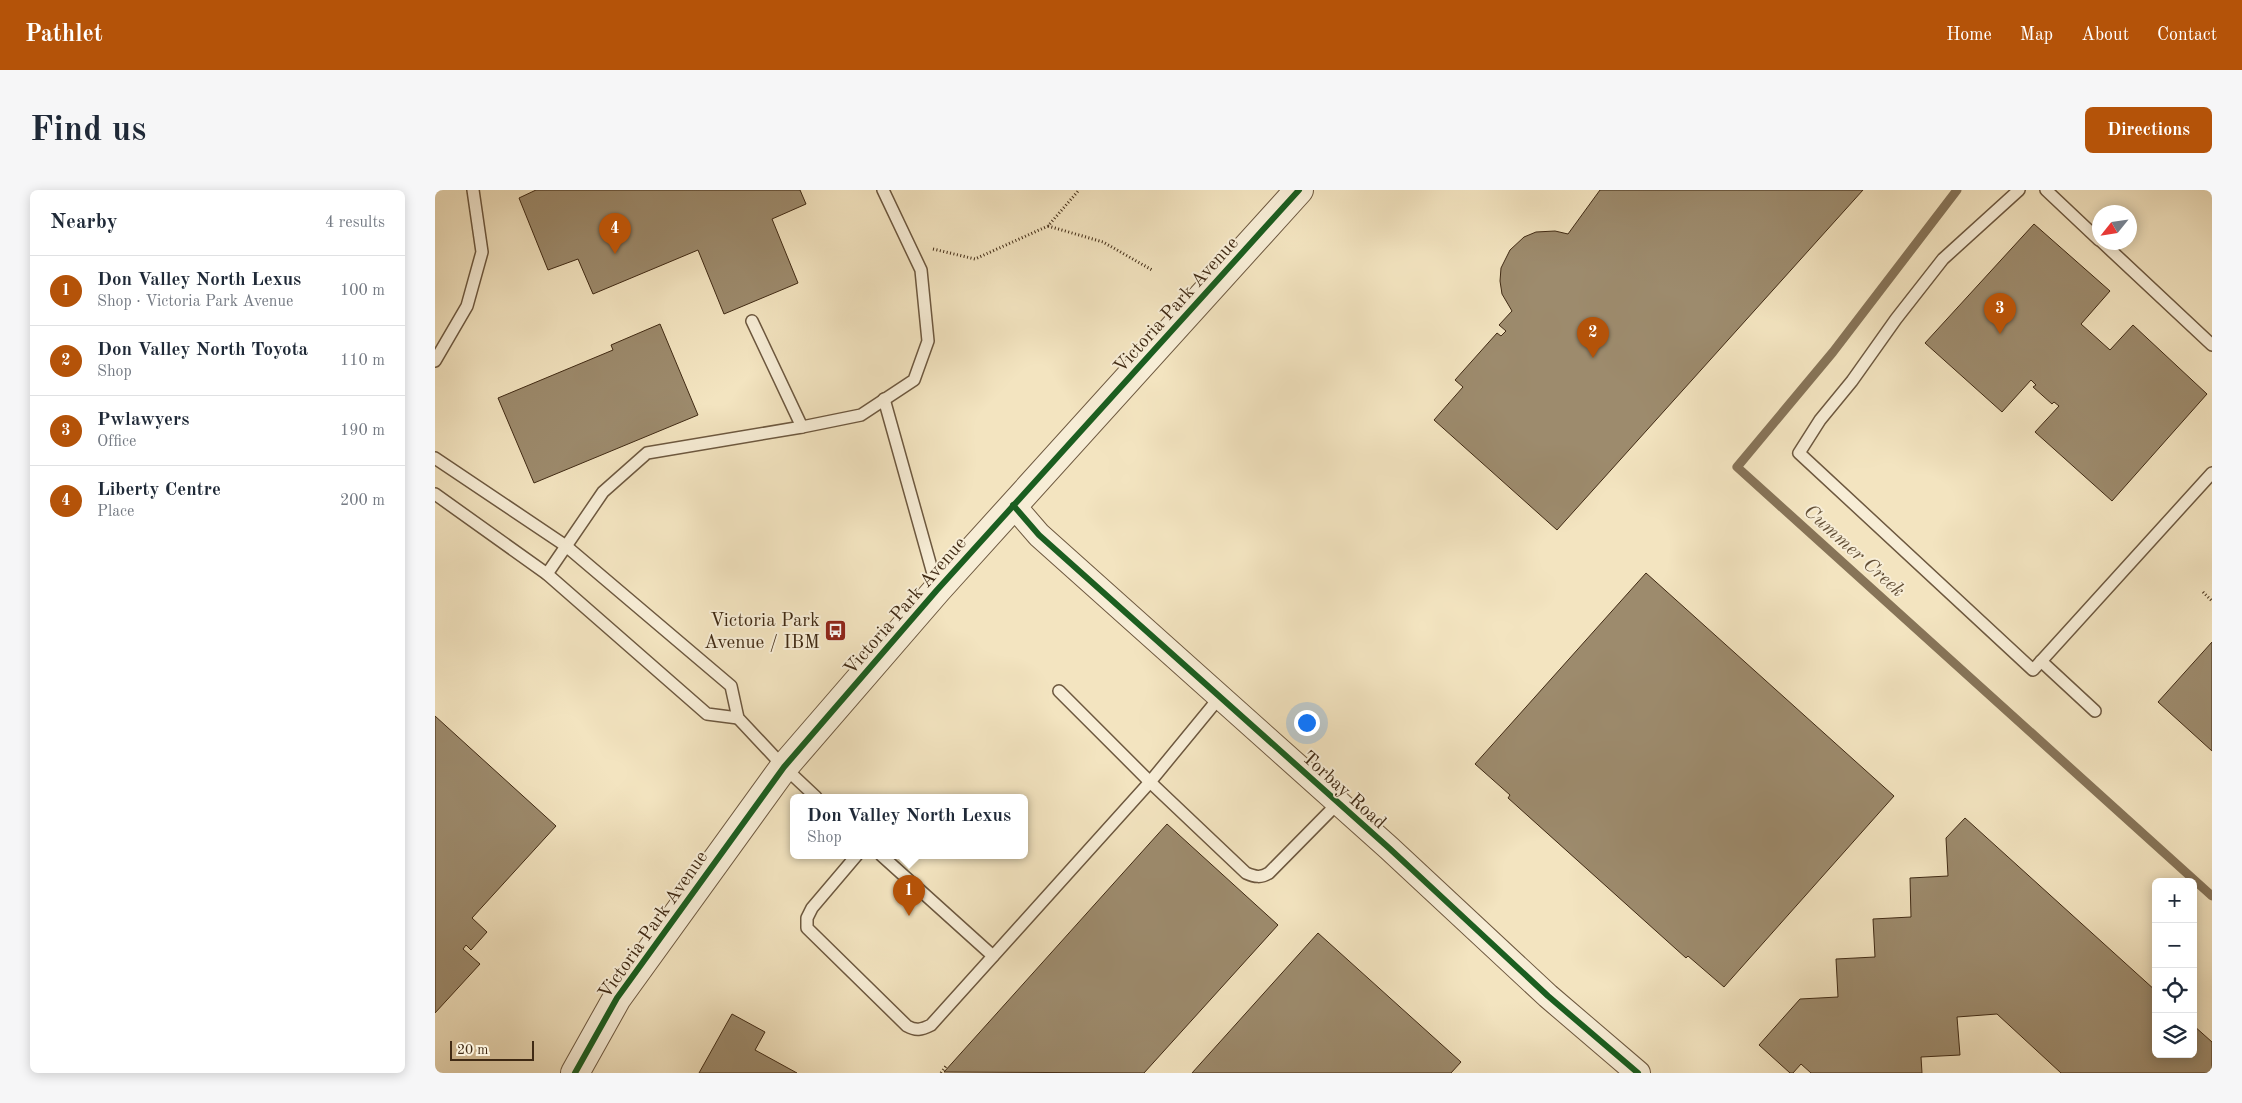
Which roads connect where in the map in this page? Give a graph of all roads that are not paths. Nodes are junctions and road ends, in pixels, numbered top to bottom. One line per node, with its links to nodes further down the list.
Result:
1 (473, 190): 10 (lane)
2 (883, 190): 11 (lane)
3 (1299, 190): 16 (street, Victoria Park Avenue)
4 (2019, 190): 20 (lane)
5 (2046, 190): 6 (lane)
6 (2092, 233)
7 (2111, 250): 9 (lane)
8 (752, 321): 12 (lane)
9 (2212, 345)
10 (435, 361)
11 (884, 399): 12 (lane); 19 (lane)
12 (802, 427): 17 (lane)
13 (435, 458): 17 (lane)
14 (2212, 473): 20 (lane)
15 (435, 494): 18 (lane)
16 (1013, 505): 19 (street, Victoria Park Avenue); 22 (street, Torbay Road)
17 (566, 546): 18 (lane); 24 (lane)
18 (547, 574): 24 (lane)
19 (937, 590): 25 (street, Victoria Park Avenue)
20 (2041, 661): 23 (lane)
21 (1059, 691): 26 (lane)
22 (1219, 698): 26 (lane); 28 (street, Torbay Road)
23 (2095, 711)
24 (739, 718): 25 (lane)
25 (784, 767): 27 (lane); 32 (street, Victoria Park Avenue)
26 (1150, 782): 28 (lane); 31 (lane)
27 (813, 794)
28 (1338, 803): 33 (street, Torbay Road)
29 (854, 859): 31 (lane)
30 (885, 859): 31 (lane)
31 (993, 956)
32 (575, 1073)
33 (1638, 1073)

